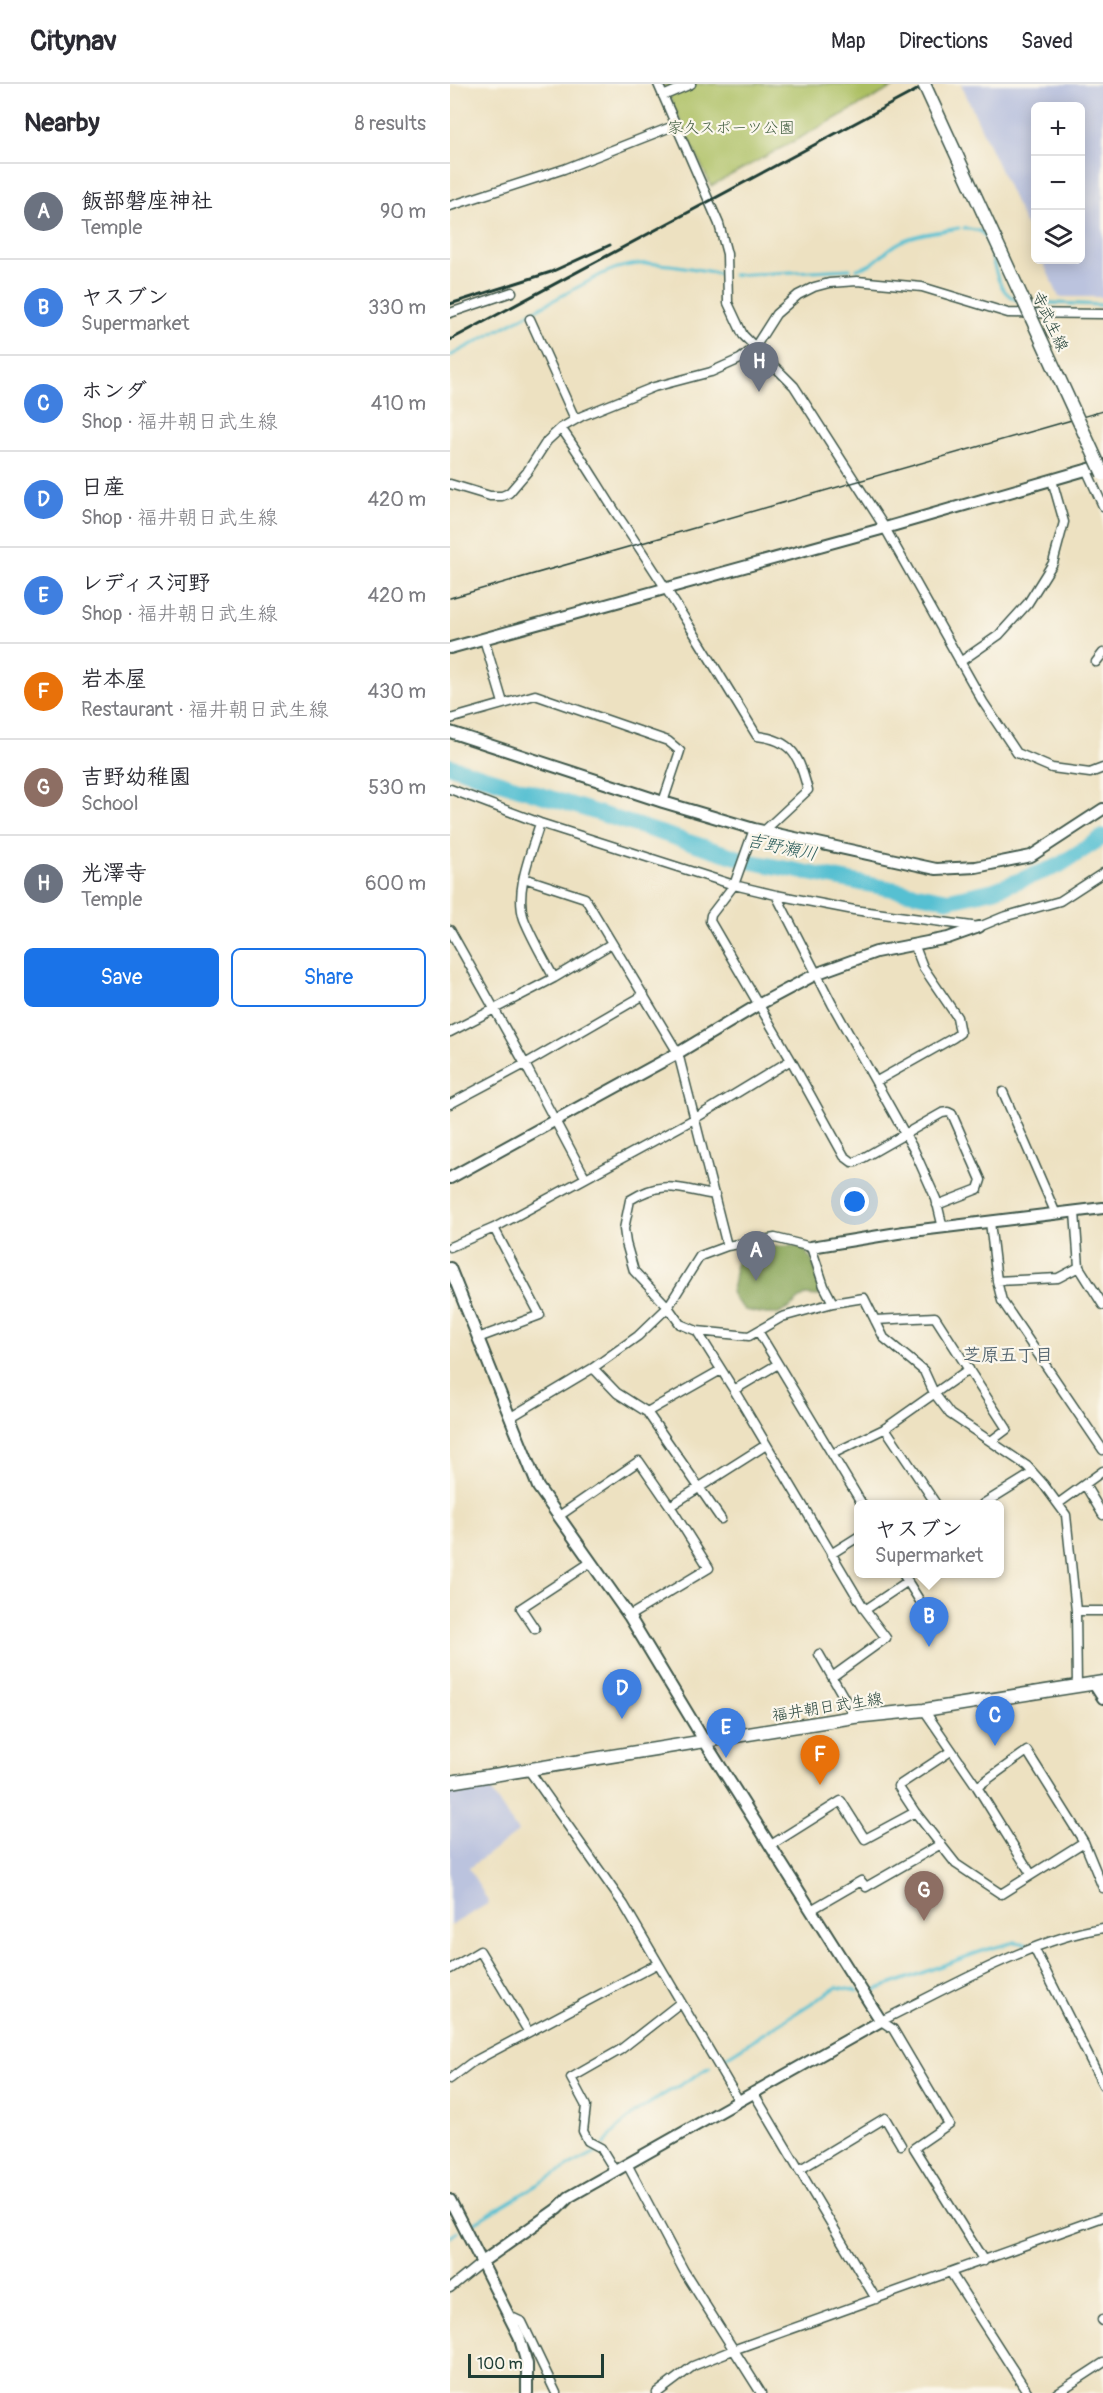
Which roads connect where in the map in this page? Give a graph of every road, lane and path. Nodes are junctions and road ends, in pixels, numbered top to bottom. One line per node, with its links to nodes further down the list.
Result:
1 (658, 84): 4 (street)
2 (690, 84): 4 (street)
3 (924, 84): 16 (main road, 寺武生線, bridge)
4 (663, 96): 5 (street)
5 (676, 125): 6 (street); 11 (street)
6 (450, 206)
7 (512, 292): 8 (street)
8 (450, 313)
9 (1103, 314): 11 (street)
10 (530, 319): 12 (street)
11 (755, 347): 12 (street); 20 (street)
12 (575, 419): 13 (street)
13 (561, 428): 18 (street); 21 (street)
14 (1103, 465): 15 (street)
15 (1086, 469): 17 (street); 19 (street)
16 (1103, 474)
17 (1052, 480): 20 (street); 25 (street)
18 (450, 484)
19 (1103, 506)
20 (885, 528): 21 (street); 25 (street)
21 (666, 588): 22 (street); 35 (street)
22 (484, 639): 23 (street); 27 (street)
23 (450, 648)
24 (1103, 653): 26 (street)
25 (960, 662): 30 (street)
26 (1095, 662)
27 (503, 703): 28 (street); 32 (street)
28 (450, 719)
29 (450, 732): 32 (street)
30 (1103, 768)
31 (450, 789): 34 (street)
32 (663, 802): 35 (street)
33 (1103, 809): 35 (street)
34 (540, 823): 37 (street); 38 (street)
35 (759, 830): 38 (street)
36 (1103, 873): 40 (street)
37 (524, 878): 42 (street); 45 (street)
38 (734, 885): 39 (street); 47 (street)
39 (776, 895): 40 (street); 44 (street)
40 (979, 927): 43 (street)
41 (450, 930): 48 (street)
42 (611, 944): 45 (street); 46 (street)
43 (914, 944): 44 (street); 53 (street)
44 (818, 973): 47 (street); 53 (street)
45 (554, 978): 48 (street)
46 (644, 995): 50 (street); 52 (street)
47 (758, 1005): 50 (street); 51 (street)
48 (493, 1009): 49 (street); 52 (street)
49 (450, 1032)
50 (678, 1053): 56 (street); 57 (street)
51 (791, 1060): 56 (street); 58 (street)
52 (525, 1064): 55 (street); 57 (street)
53 (877, 1081): 58 (street)
54 (1003, 1092): 65 (street)
55 (450, 1104)
56 (694, 1119): 59 (street); 61 (street)
57 (555, 1120): 59 (street); 60 (street)
58 (905, 1134): 62 (street); 62 (street)
59 (585, 1177): 67 (street)
60 (450, 1178)
61 (715, 1195): 69 (street); 77 (street)
62 (937, 1205): 68 (street)
63 (1103, 1208): 64 (street)
64 (1075, 1212): 65 (street); 72 (street)
65 (1056, 1214): 66 (street)
66 (990, 1222): 68 (street); 74 (street)
67 (494, 1228): 70 (street); 81 (street)
68 (943, 1228): 71 (street)
69 (727, 1246): 71 (street); 77 (street)
70 (450, 1247)
71 (811, 1247): 75 (street)
72 (1079, 1267): 74 (street); 76 (street)
73 (450, 1268): 81 (street)
74 (997, 1281): 93 (street)
75 (833, 1303): 78 (street); 79 (street)
76 (1103, 1305)
77 (668, 1308): 80 (street); 83 (street)
78 (875, 1320): 84 (street); 87 (street)
79 (758, 1331): 80 (street); 82 (street)
80 (697, 1332): 85 (street)
81 (478, 1338): 89 (street)
82 (778, 1364): 86 (street); 94 (street)
83 (592, 1368): 88 (street); 89 (street)
84 (969, 1369): 87 (street); 91 (street)
85 (721, 1370): 86 (street); 88 (street)
86 (734, 1390): 92 (street)
87 (934, 1393): 90 (street); 91 (street)
88 (647, 1412): 98 (street)
89 (511, 1417): 105 (street)
90 (885, 1428): 94 (street); 100 (street)
91 (991, 1441): 96 (street)
92 (766, 1445): 98 (street); 108 (street)
93 (1103, 1450)
94 (832, 1454): 99 (street)
95 (1103, 1471): 97 (street)
96 (1033, 1473): 101 (street); 102 (street)
97 (1085, 1485): 102 (street); 104 (street)
98 (700, 1487): 103 (street); 106 (street)
99 (860, 1500)
100 (933, 1500)
101 (989, 1500)
102 (1059, 1503): 113 (street)
103 (670, 1506): 105 (street); 116 (street)
104 (1103, 1515)
105 (559, 1516): 109 (street)
106 (721, 1519)
107 (854, 1540): 108 (street)
108 (831, 1554): 112 (street)
109 (591, 1562): 116 (street); 117 (street)
110 (905, 1578): 112 (street)
111 (907, 1578): 115 (street)
112 (865, 1610): 119 (street)
113 (1076, 1611): 114 (street); 121 (street)
114 (1103, 1611)
115 (928, 1614)
116 (629, 1616): 125 (street)
117 (535, 1629)
118 (819, 1654): 119 (street)
119 (832, 1677): 124 (street)
120 (1098, 1683): 121 (main road, 福井朝日武生線); 122 (street)
121 (1077, 1686): 123 (main road, 福井朝日武生線)
122 (1103, 1698)
123 (924, 1710): 124 (main road, 福井朝日武生線); 126 (street)
124 (855, 1717): 125 (main road, 福井朝日武生線)
125 (705, 1742): 127 (main road, 福井朝日武生線); 133 (street)
126 (951, 1751): 129 (street); 130 (street)
127 (528, 1769): 128 (main road, 福井朝日武生線); 139 (street)
128 (450, 1782)
129 (977, 1787): 131 (street); 134 (street)
130 (915, 1812): 132 (street); 133 (street)
131 (1084, 1842): 134 (street); 135 (street)
132 (940, 1844): 134 (street); 136 (street)
133 (771, 1845): 136 (street)
134 (1031, 1874)
135 (1103, 1888)
136 (811, 1910): 142 (street)
137 (1103, 1928): 138 (street)
138 (1034, 1948): 142 (street); 145 (street)
139 (657, 1964): 141 (street); 143 (street)
140 (450, 1968): 143 (street)
141 (680, 2003): 147 (street); 151 (street)
142 (882, 2021): 146 (street); 154 (street)
143 (528, 2031): 144 (street)
144 (450, 2079)
145 (1103, 2085)
146 (753, 2092): 147 (street); 150 (street)
147 (739, 2101): 149 (street)
148 (901, 2145): 150 (street)
149 (627, 2164): 151 (street); 160 (street)
150 (799, 2170): 158 (street)
151 (615, 2171): 155 (street)
152 (450, 2202): 155 (street)
153 (1103, 2217): 154 (street)
154 (984, 2261): 156 (street)
155 (482, 2262): 157 (street); 159 (street)
156 (951, 2273): 158 (street); 166 (street)
157 (450, 2288)
158 (876, 2299): 160 (street)
159 (509, 2316): 162 (street); 163 (street)
160 (733, 2350): 164 (street); 165 (street)
161 (1103, 2364): 167 (street)
162 (527, 2393)
163 (556, 2393)
164 (657, 2393)
165 (761, 2393)
166 (1028, 2393)
167 (1057, 2393)

